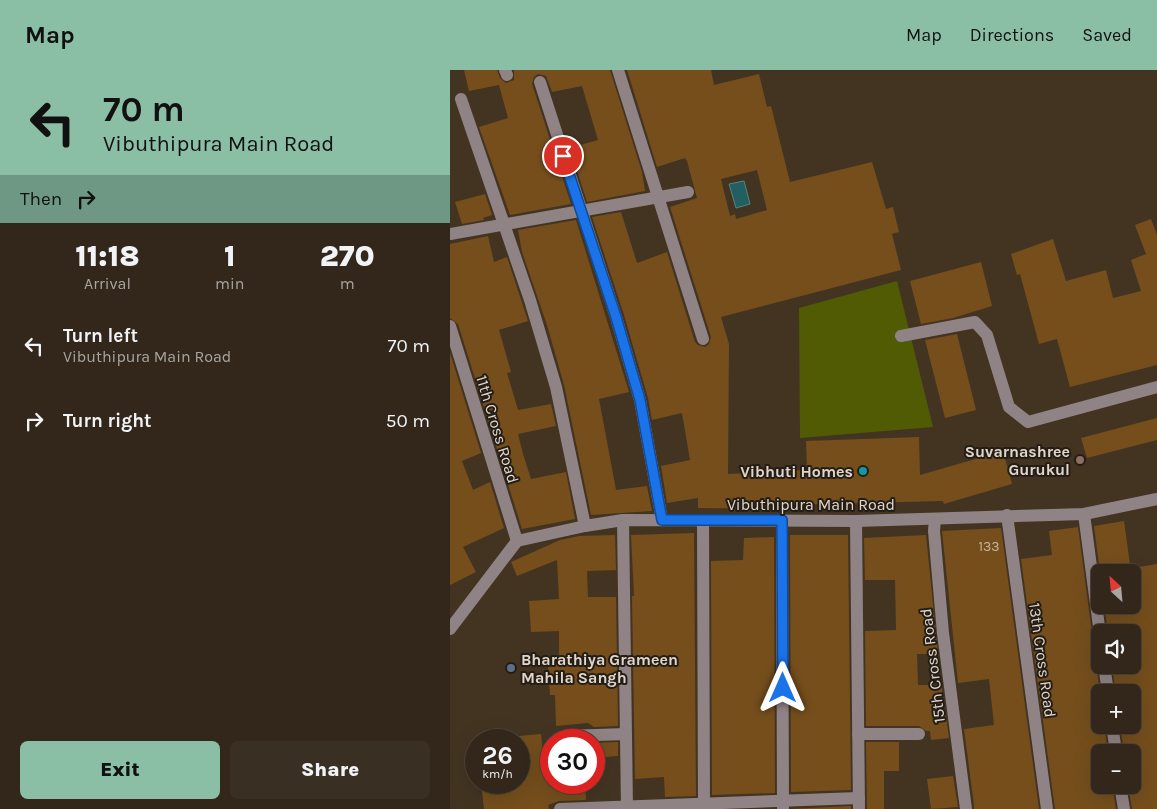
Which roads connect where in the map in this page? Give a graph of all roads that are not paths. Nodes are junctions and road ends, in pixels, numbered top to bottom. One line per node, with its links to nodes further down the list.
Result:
1 (618, 70): 5 (street)
2 (540, 82): 6 (street)
3 (462, 99): 7 (street)
4 (688, 192): 5 (street)
5 (657, 197): 6 (street); 11 (street)
6 (580, 211): 7 (street); 18 (street)
7 (504, 225): 8 (street); 22 (street)
8 (450, 234)
9 (450, 326): 23 (street, 11th Cross Road)
10 (901, 336): 12 (street)
11 (703, 339)
12 (1157, 387)
13 (1157, 499): 14 (street, Vibuthipura Main Road)
14 (1084, 514): 15 (street, Vibuthipura Main Road); 24 (street)
15 (1007, 515): 16 (street, Vibuthipura Main Road); 37 (street, 13th Cross Road)
16 (935, 519): 21 (street, Vibuthipura Main Road); 36 (street, 15th Cross Road)
17 (623, 520): 18 (street, Vibuthipura Main Road); 22 (street, Vibuthipura Main Road); 26 (street)
18 (662, 520): 20 (street, Vibuthipura Main Road)
19 (782, 520): 20 (street, Vibuthipura Main Road); 21 (street, Vibuthipura Main Road); 32 (street)
20 (703, 521): 33 (street)
21 (856, 521): 27 (street)
22 (585, 526): 23 (street, Vibuthipura Main Road)
23 (517, 541): 25 (street)
24 (1099, 624)
25 (450, 629)
26 (626, 734): 29 (street); 34 (street)
27 (858, 734): 28 (street); 31 (street)
28 (919, 734)
29 (605, 735)
30 (1122, 794): 38 (street)
31 (859, 804): 32 (street)
32 (783, 805): 33 (street)
33 (704, 806): 34 (street)
34 (627, 808): 35 (street)
35 (560, 809)
36 (966, 809)
37 (1047, 809)
38 (1124, 809)

